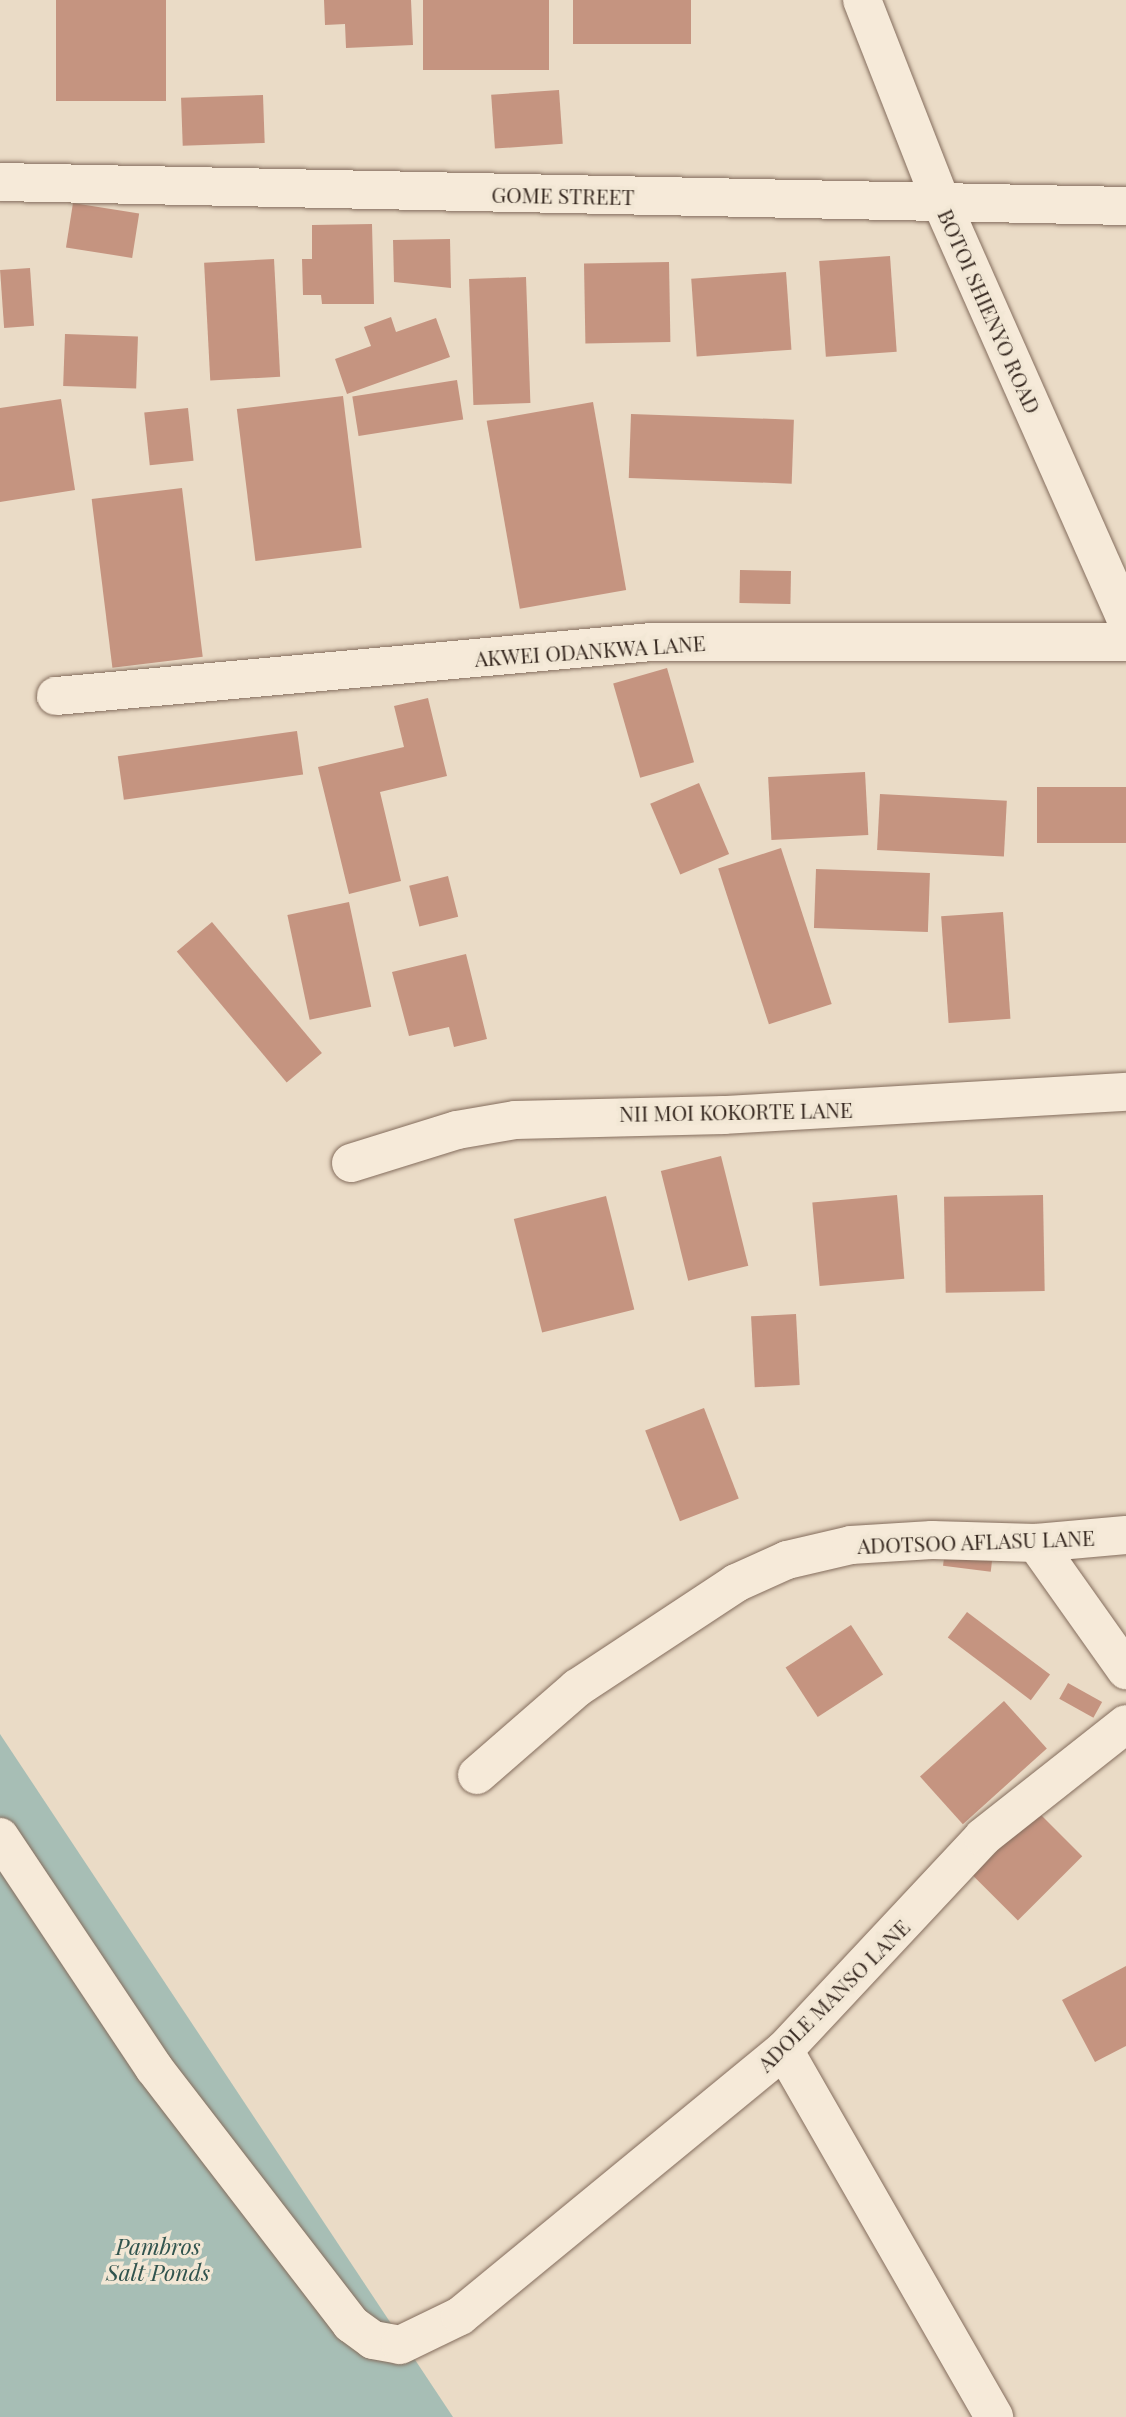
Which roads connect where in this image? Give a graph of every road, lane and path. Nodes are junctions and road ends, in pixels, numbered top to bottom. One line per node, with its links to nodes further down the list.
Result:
1 (862, 0): 3 (street, BOTOI SHIENYO ROAD)
2 (0, 182): 3 (street, GOME STREET)
3 (943, 204): 4 (street, GOME STREET); 5 (street, BOTOI SHIENYO ROAD)
4 (1126, 206)
5 (1126, 619)
6 (1126, 642): 7 (street, AKWEI ODANKWA LANE)
7 (55, 696)
8 (1126, 1092): 9 (street, NII MOI KOKORTE LANE)
9 (351, 1163)
10 (1126, 1535): 11 (street, ADOTSOO AFLASU LANE)
11 (1036, 1543): 12 (street); 14 (street, ADOTSOO AFLASU LANE)
12 (1126, 1670)
13 (1126, 1724): 16 (street, ADOLE MANSO LANE)
14 (477, 1775)
15 (0, 1837): 16 (street, ADOLE MANSO LANE)
16 (784, 2050): 17 (street)
17 (994, 2417)

